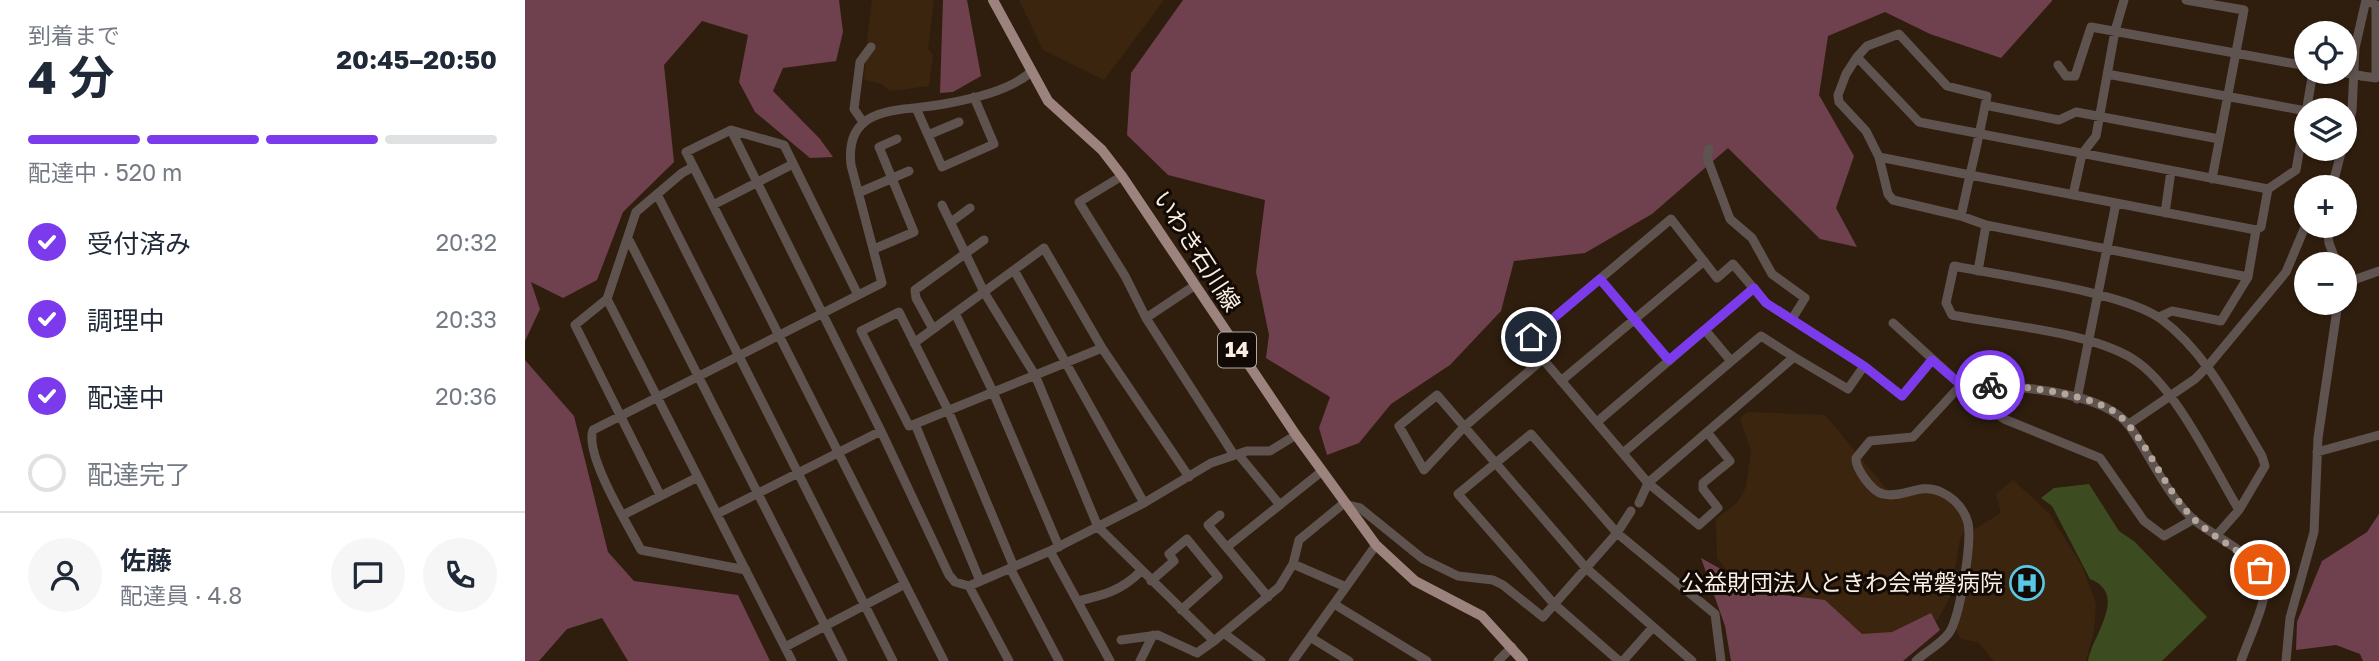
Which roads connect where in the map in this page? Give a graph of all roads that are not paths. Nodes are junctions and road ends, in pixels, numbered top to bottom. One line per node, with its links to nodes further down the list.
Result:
1 (993, 0): 12 (main road, いわき石川線 / 14)
2 (2124, 0): 6 (street)
3 (2186, 0): 4 (street)
4 (2197, 1): 8 (street)
5 (2377, 4): 15 (street); 18 (street)
6 (2115, 31): 8 (street); 11 (street); 13 (street)
7 (871, 47): 23 (street)
8 (2236, 53): 10 (street); 16 (street)
9 (1857, 57): 19 (street); 26 (street); 32 (street)
10 (2294, 64)
11 (2058, 65)
12 (1031, 72): 17 (street); 39 (main road, いわき石川線 / 14)
13 (2107, 74): 16 (street); 22 (street)
14 (2357, 75): 15 (street, bridge)
15 (2377, 80)
16 (2227, 96): 21 (street); 28 (street)
17 (974, 97): 20 (street); 27 (street)
18 (2352, 98)
19 (1985, 105): 22 (street); 26 (street)
20 (916, 108): 23 (street); 27 (street)
21 (2294, 109)
22 (2100, 116): 28 (street); 31 (street)
23 (863, 122): 44 (street)
24 (959, 122): 27 (street)
25 (731, 130): 34 (street); 35 (street); 42 (street)
26 (1979, 134): 31 (street); 38 (street)
27 (928, 135)
28 (2219, 138): 41 (street)
29 (897, 139): 40 (street)
30 (1709, 149): 80 (street)
31 (2082, 154): 37 (street); 46 (street)
32 (1879, 158): 38 (street); 52 (street)
33 (2298, 161): 43 (street)
34 (793, 164): 42 (street); 72 (street)
35 (693, 167): 45 (street); 48 (street)
36 (909, 171): 40 (street)
37 (2171, 171): 41 (street); 51 (street)
38 (1970, 175): 46 (street); 52 (street)
39 (1122, 176): 69 (main road, いわき石川線 / 14); 79 (street)
40 (892, 178): 44 (street); 59 (street)
41 (2212, 178): 43 (street)
42 (757, 183): 48 (street); 76 (street)
43 (2268, 189): 55 (street)
44 (858, 192): 59 (street)
45 (657, 194): 57 (street); 89 (street)
46 (2073, 195): 47 (street)
47 (2116, 204): 51 (street); 60 (street)
48 (713, 205): 85 (street)
49 (942, 205): 53 (street)
50 (970, 208): 53 (street)
51 (2165, 213): 55 (street)
52 (1961, 216): 54 (street)
53 (951, 222): 61 (street)
54 (1986, 225): 60 (street); 64 (street)
55 (2256, 230): 66 (street)
56 (2300, 238): 97 (street)
57 (629, 240): 74 (street); 99 (street)
58 (984, 240): 61 (street)
59 (874, 249): 72 (street)
60 (2107, 249): 66 (street); 73 (street)
61 (966, 253): 71 (street); 83 (street)
62 (1704, 261): 67 (street); 70 (street); 81 (street)
63 (1014, 270): 71 (street); 88 (street); 95 (street)
64 (1978, 271): 73 (street); 86 (street)
65 (2379, 271): 68 (street)
66 (2248, 277): 78 (street)
67 (1600, 279): 81 (street); 91 (street)
68 (2357, 279)
69 (1194, 286): 79 (street); 114 (main road, いわき石川線 / 14)
70 (1754, 288): 80 (street); 84 (street)
71 (984, 292): 75 (street); 98 (street)
72 (858, 295): 76 (street)
73 (2098, 296): 78 (street); 86 (street)
74 (607, 299): 104 (street); 107 (street)
75 (955, 313): 83 (street); 102 (street)
76 (822, 314): 85 (street); 112 (street)
77 (2337, 315): 116 (street)
78 (2159, 317): 97 (street)
79 (1146, 318): 119 (street)
80 (1792, 319): 96 (street)
81 (1634, 320): 92 (street); 100 (street)
82 (1893, 323): 93 (street)
83 (933, 329): 87 (street)
84 (1705, 330): 92 (street); 94 (street)
85 (779, 336): 89 (street); 117 (street)
86 (2089, 341): 103 (street); 105 (street)
87 (914, 343): 106 (street); 109 (street)
88 (1102, 348): 95 (street); 124 (street)
89 (739, 356): 99 (street); 122 (street)
90 (1794, 357): 94 (street); 96 (street); 113 (street)
91 (1543, 359): 100 (street); 111 (street)
92 (1669, 360): 108 (street)
93 (1932, 360): 96 (street); 101 (street)
94 (1731, 361): 118 (street)
95 (1067, 362): 98 (street); 128 (street)
96 (1864, 366)
97 (2208, 366): 103 (street); 132 (street)
98 (1035, 374): 102 (street); 138 (street)
99 (698, 377): 104 (street); 126 (street)
100 (1561, 381): 108 (street)
101 (1961, 385): 105 (street); 137 (street); 187 (street)
102 (993, 391): 106 (street); 143 (street)
103 (2171, 396): 110 (street); 132 (street)
104 (658, 398): 107 (street); 123 (street)
105 (2077, 399): 110 (street)
106 (948, 410): 109 (street); 145 (street)
107 (621, 416): 127 (street); 135 (street)
108 (1597, 422): 118 (street)
109 (915, 424): 150 (street)
110 (2129, 425): 137 (street)
111 (1464, 427): 111 (street); 120 (street)
112 (881, 431): 117 (street); 152 (street)
113 (1707, 432): 125 (street); 125 (street)
114 (1296, 435): 119 (street); 121 (main road, いわき石川線 / 14)
115 (2379, 435): 116 (street)
116 (2317, 452): 189 (street)
117 (838, 453): 122 (street); 151 (street)
118 (1623, 453): 125 (street)
119 (1236, 454): 124 (street); 131 (street)
120 (1496, 463): 139 (street); 146 (street); 157 (street)
121 (1321, 472): 130 (main road, いわき石川線 / 14); 131 (street)
122 (798, 473): 126 (street); 158 (street)
123 (698, 477): 127 (street); 134 (street)
124 (1189, 477): 128 (street)
125 (1648, 483): 129 (street)
126 (758, 493): 134 (street); 160 (street)
127 (660, 495): 135 (street)
128 (1144, 503): 138 (street)
129 (1639, 503)
130 (1343, 504): 141 (main road, いわき石川線 / 14); 144 (street); 157 (street)
131 (1280, 505): 142 (street)
132 (2239, 510): 140 (street)
133 (1631, 512): 139 (street)
134 (717, 514): 147 (street)
135 (623, 515): 147 (street)
136 (1220, 515): 142 (street)
137 (2194, 519): 140 (street)
138 (1098, 527): 143 (street); 148 (street)
139 (1617, 533): 146 (street); 186 (street)
140 (2216, 536): 188 (street)
141 (1376, 545): 153 (street); 168 (main road, いわき石川線 / 14)
142 (1227, 547): 154 (street)
143 (1054, 549): 145 (street); 155 (street)
144 (1293, 564): 153 (street); 154 (street)
145 (1012, 567): 150 (street); 176 (street)
146 (1586, 568): 157 (street); 161 (street)
147 (746, 570): 167 (street)
148 (1141, 571): 149 (street); 155 (street)
149 (1151, 580): 159 (street); 159 (street)
150 (979, 581): 152 (street)
151 (905, 584): 158 (street); 174 (street)
152 (969, 586): 175 (street)
153 (1346, 587): 156 (street)
154 (1268, 597): 162 (street)
155 (1078, 600): 177 (street)
156 (1334, 604): 164 (street); 181 (street)
157 (1554, 604): 184 (street)
158 (865, 605): 160 (street); 173 (street)
159 (1181, 610): 166 (street)
160 (825, 626): 167 (street); 172 (street)
161 (1654, 627): 184 (street); 185 (street)
162 (1225, 634): 166 (street); 170 (street)
163 (1153, 635): 165 (street); 169 (street); 178 (street)
164 (1310, 637): 179 (street); 180 (street)
165 (1121, 640)
166 (1214, 641): 169 (street)
167 (785, 647): 171 (street)
168 (1512, 647): 182 (street); 183 (main road, いわき石川線 / 14)
169 (1191, 657)
170 (1256, 659)
171 (792, 661)
172 (843, 661)
173 (893, 661)
174 (944, 661)
175 (1009, 661)
176 (1059, 661)
177 (1110, 661)
178 (1140, 661)
179 (1293, 661)
180 (1349, 661)
181 (1427, 661)
182 (1498, 661)
183 (1523, 661)
184 (1621, 661)
185 (1692, 661)
186 (1721, 661)
187 (1916, 661)
188 (2241, 661)
189 (2286, 661)

